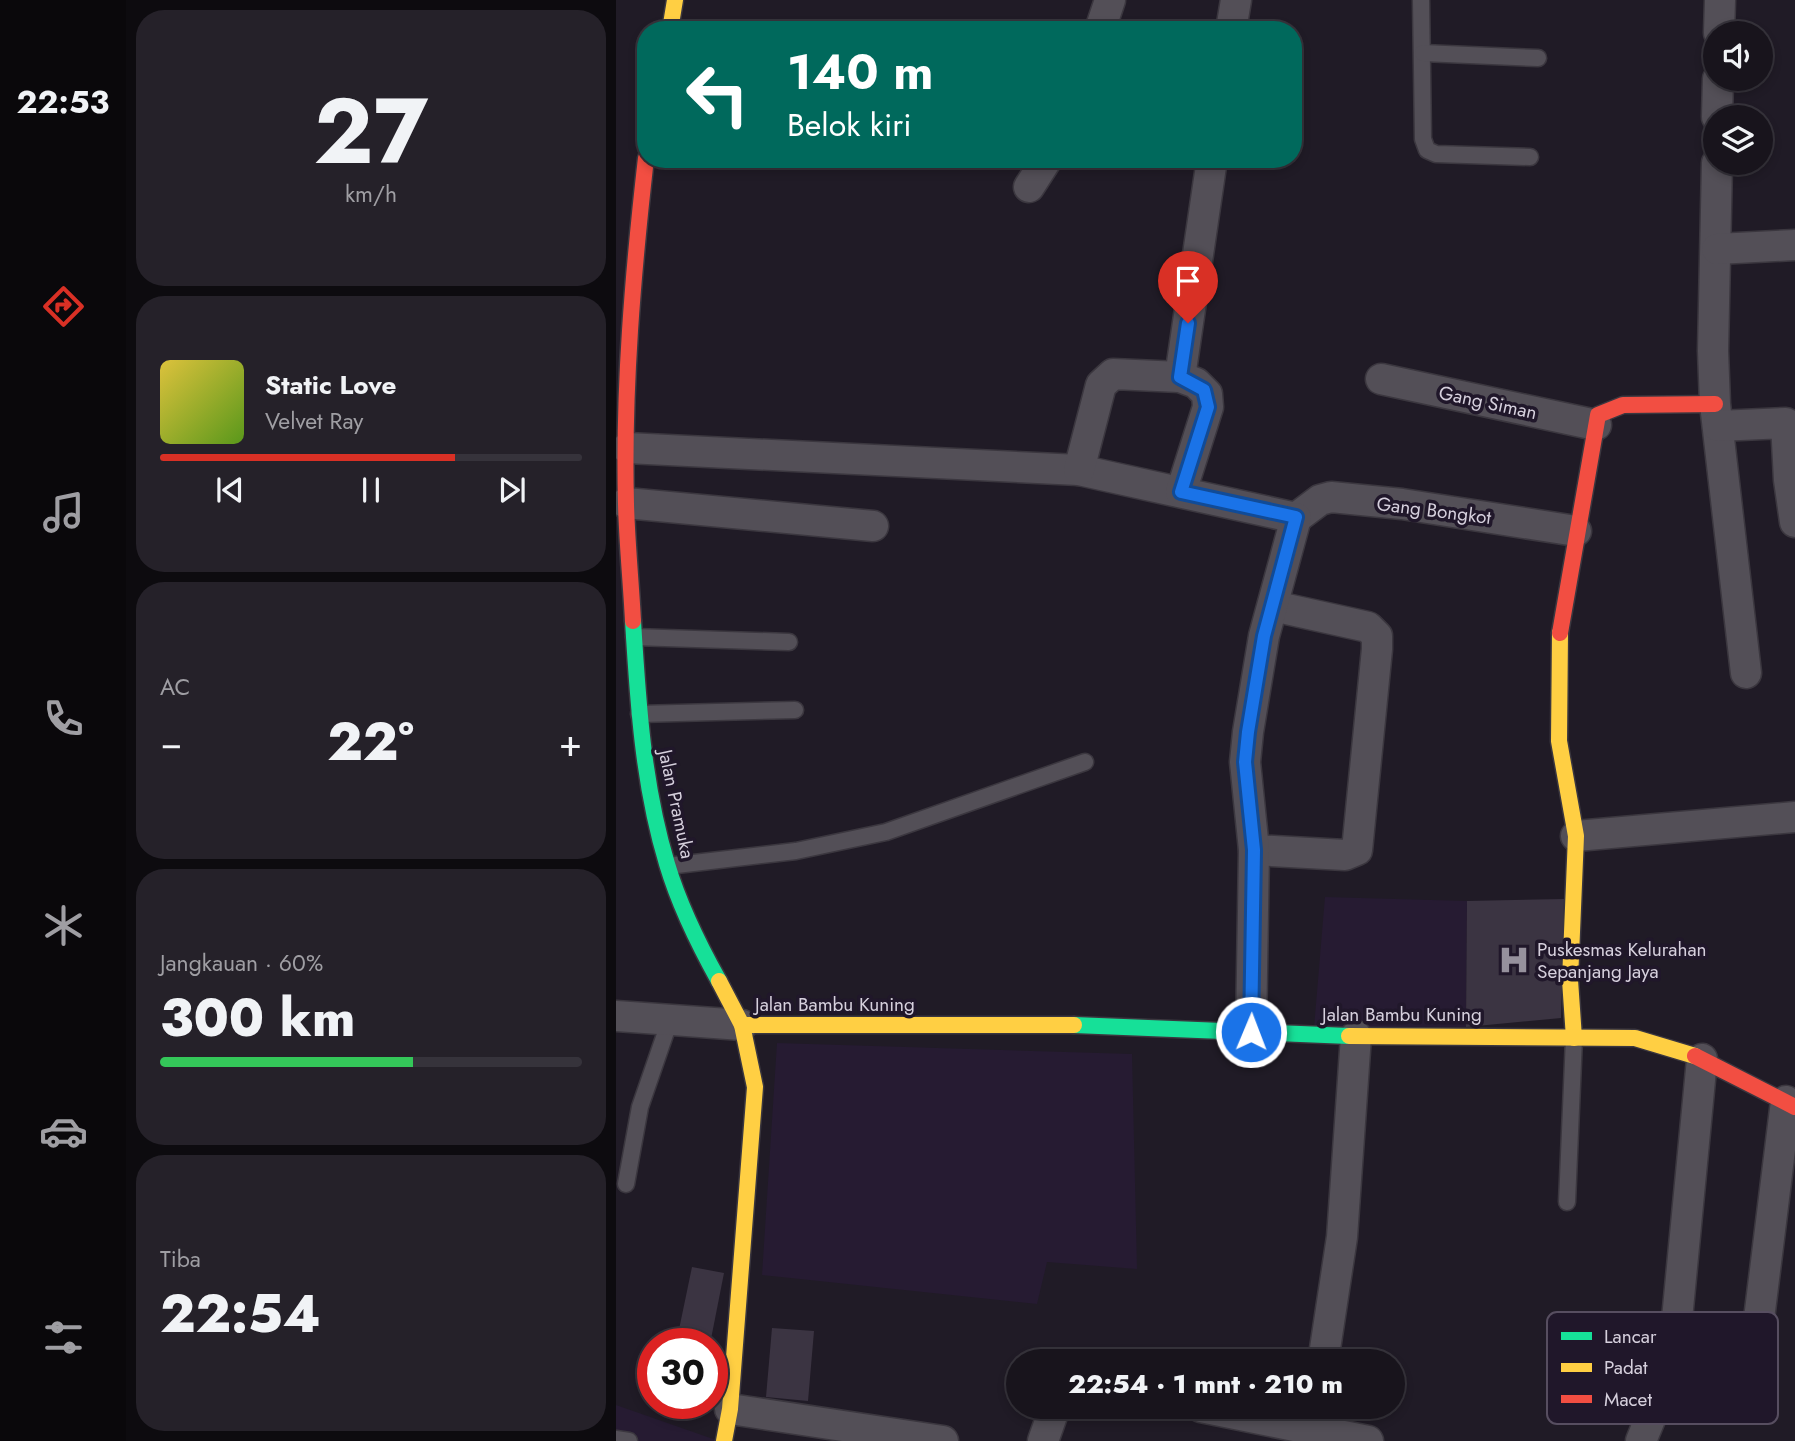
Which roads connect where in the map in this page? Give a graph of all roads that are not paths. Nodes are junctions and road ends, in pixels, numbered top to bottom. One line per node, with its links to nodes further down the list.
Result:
1 (1110, 0): 7 (street)
2 (1236, 0): 8 (street)
3 (1421, 0): 10 (lane)
4 (1720, 0): 9 (street)
5 (670, 1): 6 (street)
6 (670, 21)
7 (1103, 21)
8 (1232, 21)
9 (1719, 21)
10 (1423, 53): 11 (lane); 12 (lane)
11 (1538, 58)
12 (1530, 157)
13 (645, 168): 22 (street, Jalan Pramuka)
14 (1041, 168): 17 (street)
15 (1211, 168): 20 (street)
16 (1717, 175): 19 (street)
17 (1029, 187)
18 (1795, 244): 19 (street)
19 (1717, 249): 23 (street)
20 (1180, 377): 26 (street); 27 (street)
21 (1381, 379): 24 (street, Gang Siman)
22 (622, 413): 25 (street, Jalan Pramuka)
23 (1717, 415): 24 (street); 30 (street); 37 (street)
24 (1596, 425): 32 (street)
25 (627, 448): 26 (street); 28 (street, Jalan Pramuka)
26 (1079, 470): 27 (street)
27 (1181, 492): 29 (street)
28 (626, 503): 31 (street); 33 (street, Jalan Pramuka)
29 (1296, 517): 32 (street, Gang Bongkot); 34 (street)
30 (1795, 522)
31 (873, 526)
32 (1577, 531): 42 (street)
33 (623, 545): 35 (street, Jalan Pramuka)
34 (1273, 606): 43 (street); 43 (street)
35 (634, 637): 36 (lane); 39 (street, Jalan Pramuka)
36 (789, 642)
37 (1746, 673)
38 (795, 710): 39 (lane)
39 (639, 713): 44 (street, Jalan Pramuka)
40 (1085, 762): 44 (lane)
41 (1795, 817): 42 (street)
42 (1576, 836): 50 (street)
43 (1254, 850): 48 (street)
44 (667, 866): 47 (street, Jalan Pramuka)
45 (616, 1016): 46 (street)
46 (670, 1020): 47 (street); 53 (lane)
47 (743, 1025): 48 (street, Jalan Bambu Kuning); 58 (street, Jalan Pramuka)
48 (1251, 1032): 49 (street, Jalan Bambu Kuning)
49 (1356, 1036): 50 (street, Jalan Bambu Kuning); 57 (street)
50 (1574, 1038): 51 (street, Jalan Bambu Kuning); 54 (lane)
51 (1702, 1059): 52 (street, Jalan Bambu Kuning); 55 (street)
52 (1790, 1104): 56 (street)
53 (626, 1184)
54 (1567, 1202)
55 (1678, 1312)
56 (1760, 1312)
57 (1325, 1349)
58 (730, 1409): 64 (street, Jalan Pramuka); 65 (street)
59 (1051, 1419): 66 (street)
60 (1315, 1419): 67 (street)
61 (1648, 1424): 68 (street)
62 (616, 1438): 63 (lane)
63 (628, 1441)
64 (724, 1441)
65 (943, 1441)
66 (1043, 1441)
67 (1368, 1441)
68 (1641, 1441)

